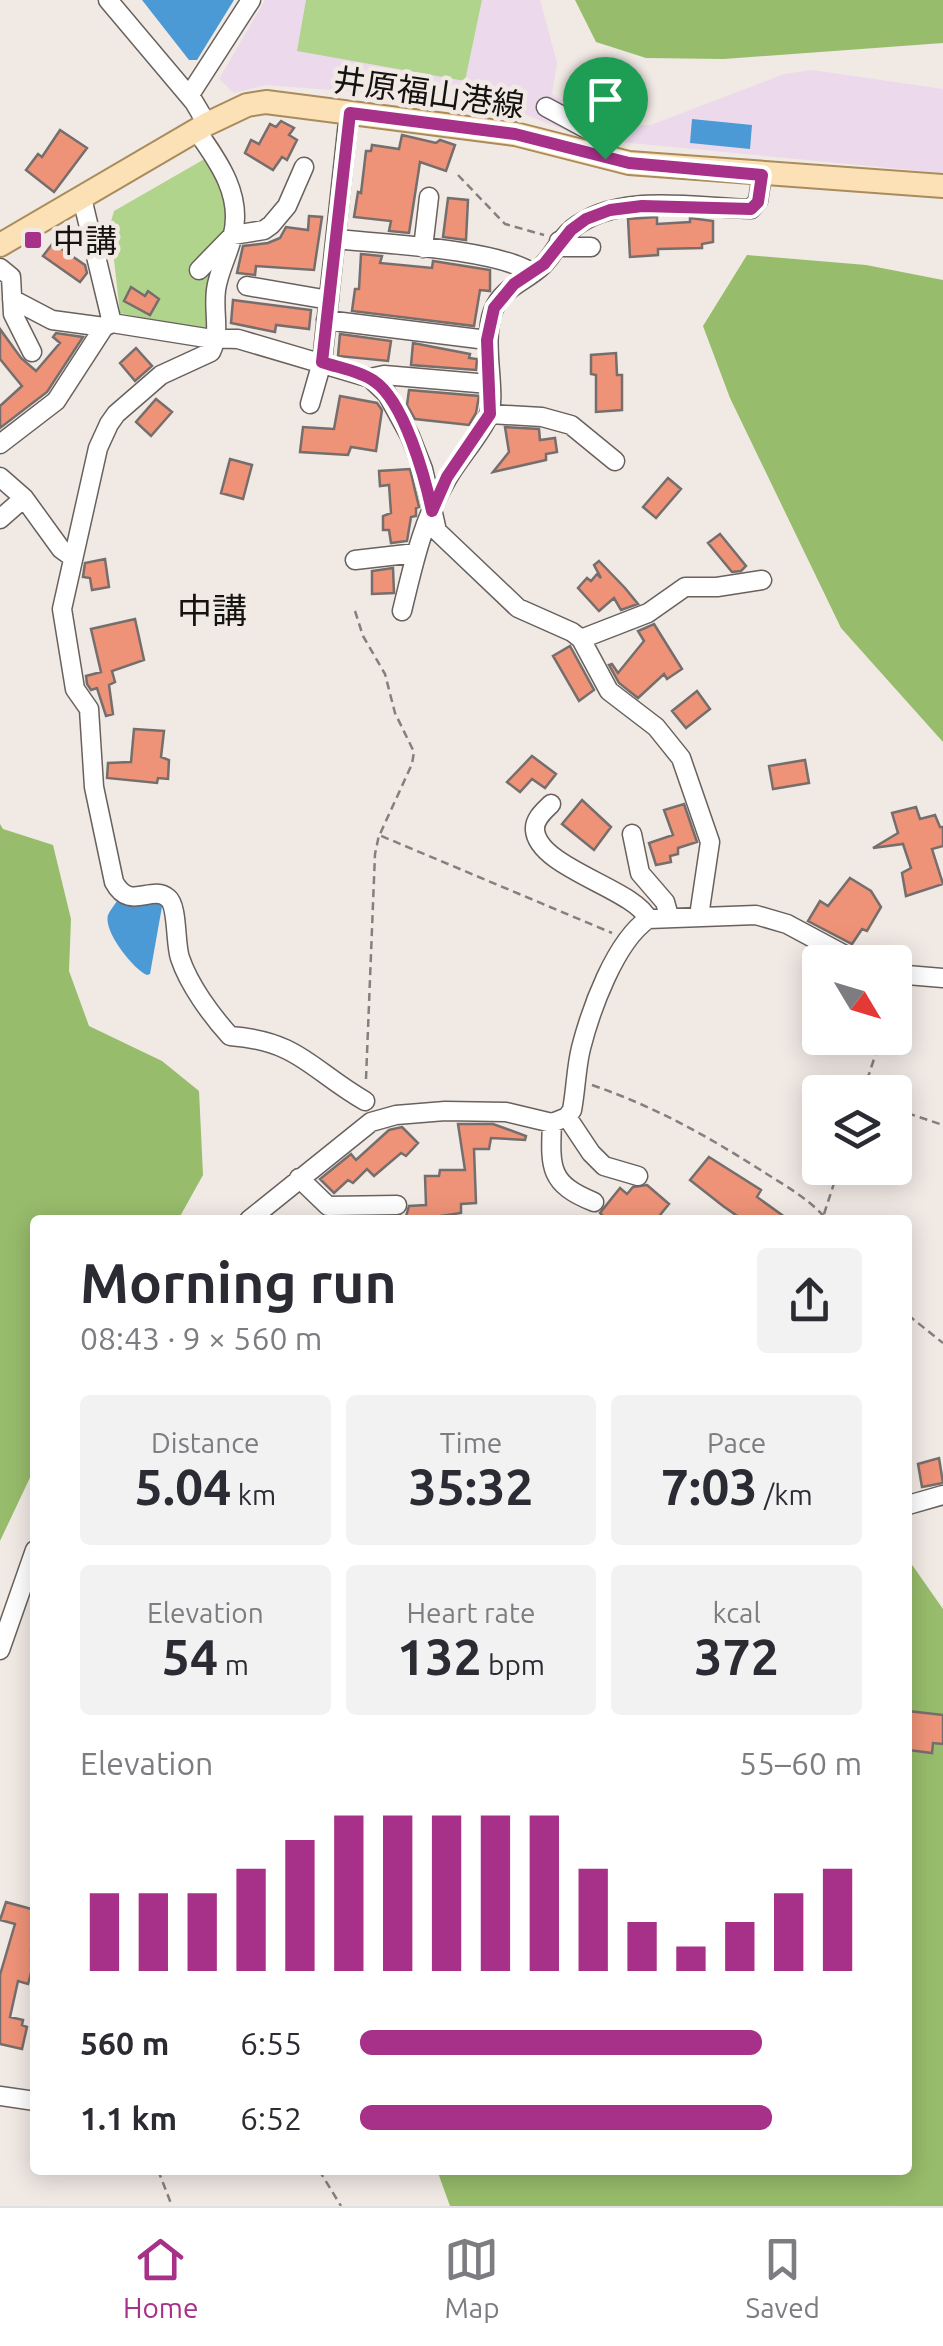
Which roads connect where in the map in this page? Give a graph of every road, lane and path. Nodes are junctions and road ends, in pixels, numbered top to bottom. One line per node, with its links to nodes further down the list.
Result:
1 (108, 0): 3 (street)
2 (251, 0): 3 (street)
3 (189, 96): 6 (street)
4 (546, 107): 7 (street)
5 (350, 113): 6 (main road, 井原福山港線); 7 (main road, 井原福山港線); 15 (street)
6 (201, 127): 13 (main road, 井原福山港線); 14 (street)
7 (594, 156): 10 (main road, 井原福山港線)
8 (304, 167): 14 (street)
9 (458, 175): 16 (path)
10 (762, 175): 11 (main road, 井原福山港線); 16 (street)
11 (943, 186)
12 (429, 197): 18 (street)
13 (82, 198): 17 (main road, 井原福山港線); 27 (street)
14 (234, 235): 21 (street); 28 (street)
15 (336, 238): 18 (street); 25 (street)
16 (559, 241): 19 (street); 22 (street)
17 (0, 245)
18 (423, 248): 22 (street)
19 (590, 248)
20 (0, 268): 24 (street)
21 (199, 270)
22 (532, 273): 29 (street)
23 (247, 286): 25 (street)
24 (12, 299): 27 (street); 30 (street)
25 (330, 300): 26 (street)
26 (326, 320): 29 (street); 31 (street)
27 (108, 325): 28 (street); 36 (street)
28 (218, 338): 31 (street); 43 (street)
29 (487, 340): 33 (street)
30 (32, 352)
31 (322, 362): 32 (street); 34 (street)
32 (370, 378): 33 (street); 40 (street)
33 (489, 384): 35 (street)
34 (310, 404)
35 (490, 414): 37 (street); 40 (street)
36 (0, 444)
37 (615, 461)
38 (0, 477): 39 (street)
39 (24, 498): 41 (street); 43 (street)
40 (432, 511): 42 (street); 48 (street)
41 (0, 519)
42 (416, 553): 44 (street); 47 (street)
43 (72, 556): 60 (street)
44 (356, 560)
45 (762, 580): 48 (street)
46 (355, 611): 51 (path)
47 (402, 611)
48 (581, 640): 53 (street)
49 (551, 804): 54 (street)
50 (632, 834): 52 (street)
51 (379, 835): 55 (path); 60 (path)
52 (669, 916): 53 (street); 54 (street)
53 (699, 916): 56 (street)
54 (648, 919): 55 (street)
55 (628, 939): 59 (street)
56 (825, 945)
57 (912, 975): 58 (street)
58 (943, 978)
59 (578, 1081): 62 (street); 70 (path)
60 (365, 1101)
61 (912, 1115): 63 (path)
62 (560, 1120): 64 (street); 65 (street); 67 (street)
63 (943, 1125)
64 (638, 1176)
65 (299, 1178): 68 (street); 69 (street)
66 (834, 1185): 71 (path)
67 (594, 1202)
68 (397, 1205)
69 (255, 1215)
70 (822, 1215)
71 (826, 1215)
72 (912, 1318): 73 (path)
73 (943, 1343)
74 (943, 1495): 75 (street)
75 (912, 1504)
76 (30, 1566): 77 (street)
77 (0, 1650)
78 (0, 2096): 79 (street)
79 (30, 2100)
80 (160, 2175): 82 (path)
81 (321, 2175): 83 (path)
82 (172, 2206)
83 (341, 2206)

